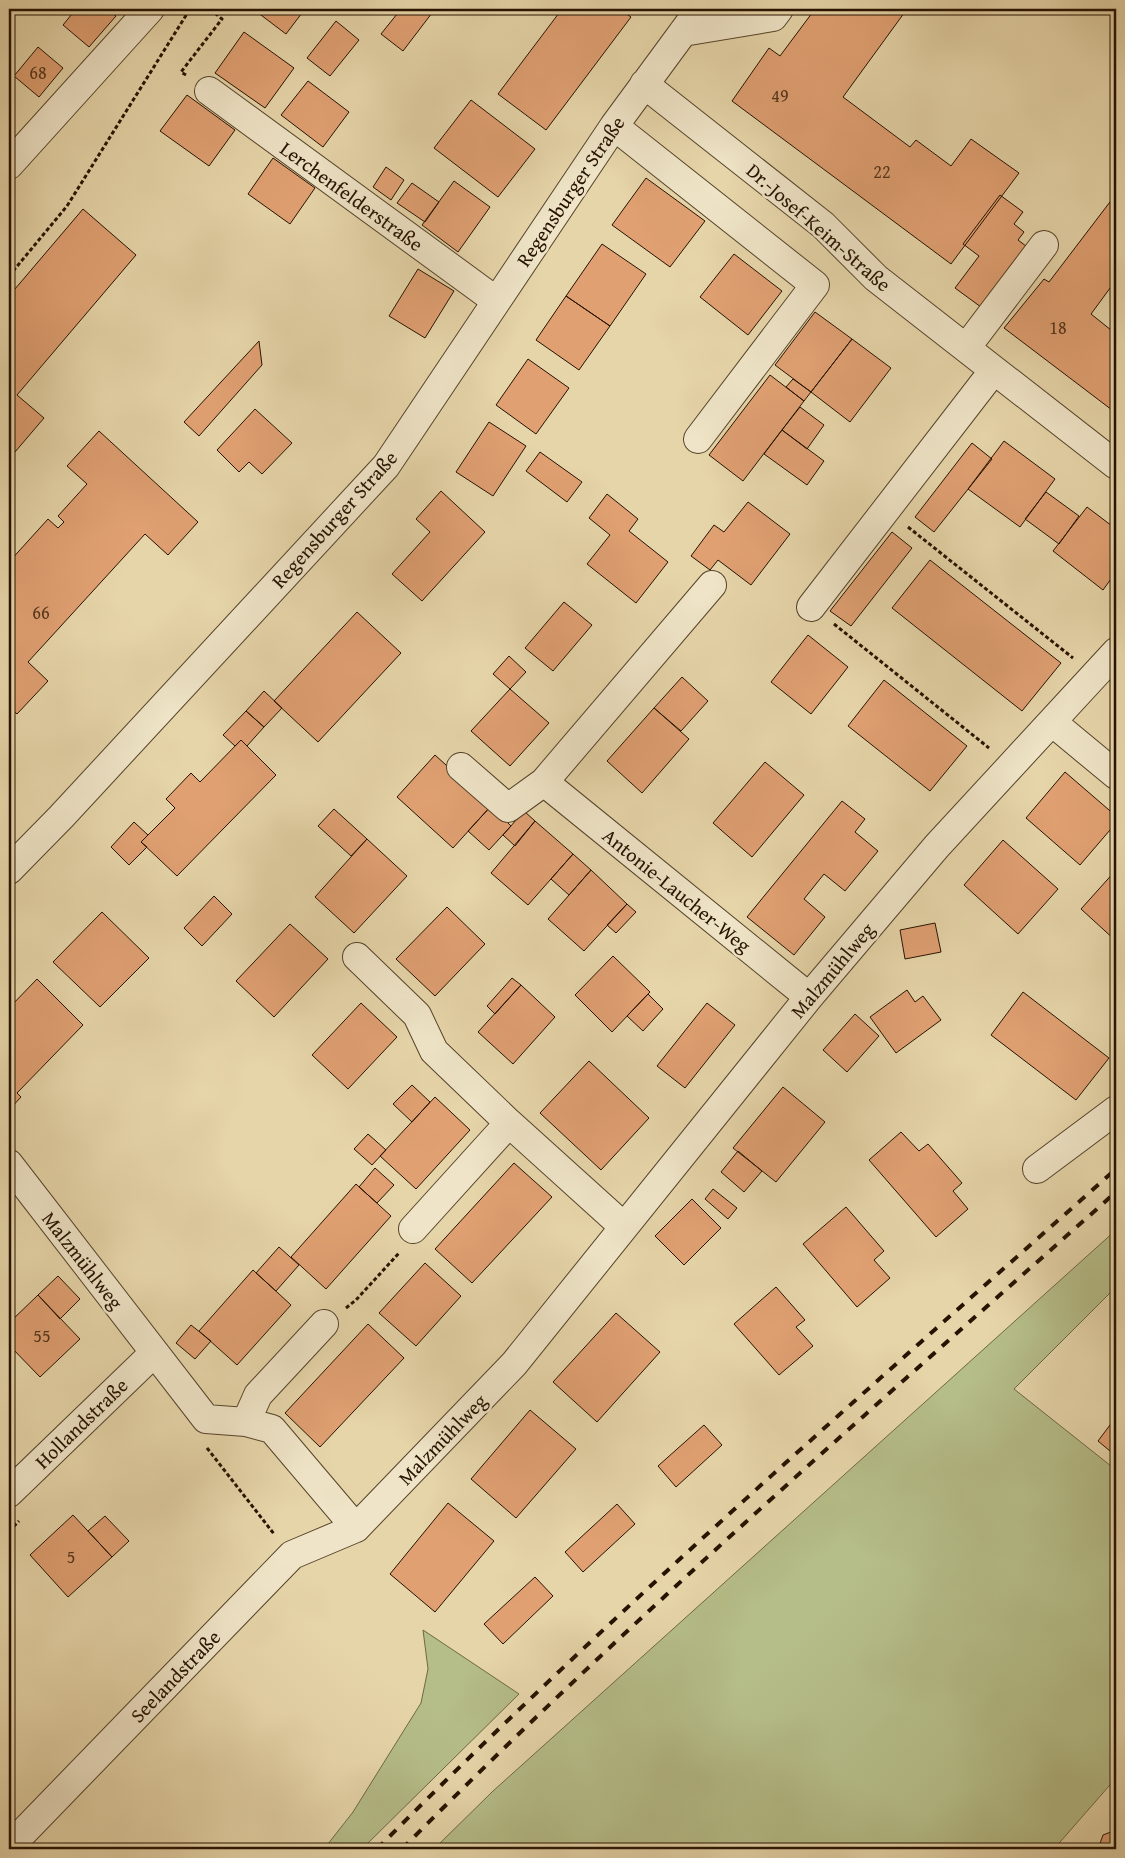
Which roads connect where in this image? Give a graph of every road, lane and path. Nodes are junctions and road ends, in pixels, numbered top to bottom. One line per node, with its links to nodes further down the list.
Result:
1 (150, 9): 10 (street)
2 (190, 9): 12 (path)
3 (210, 9): 8 (path)
4 (700, 9): 6 (street, Regensburger Straße)
5 (778, 9): 6 (street)
6 (683, 32): 7 (street, Regensburger Straße)
7 (644, 84): 9 (street, Regensburger Straße); 14 (street, Dr.-Josef-Keim-Straße)
8 (209, 91): 13 (street, Lerchenfelderstraße)
9 (614, 126): 13 (street, Regensburger Straße); 16 (street)
10 (9, 165)
11 (1044, 246): 14 (street)
12 (9, 276)
13 (495, 300): 28 (street, Regensburger Straße)
14 (966, 348): 15 (street, Dr.-Josef-Keim-Straße)
15 (994, 370): 17 (street, Dr.-Josef-Keim-Straße); 18 (street)
16 (698, 439)
17 (1116, 465)
18 (886, 509): 20 (street); 22 (path)
19 (712, 585): 27 (street)
20 (811, 607): 24 (path)
21 (1116, 652): 22 (street, Malzmühlweg)
22 (1096, 675): 23 (street, Malzmühlweg)
23 (1052, 722): 24 (street, Malzmühlweg); 26 (street)
24 (1012, 765): 30 (street, Malzmühlweg)
25 (461, 767): 27 (street)
26 (1116, 775)
27 (544, 782): 30 (street, Antonie-Laucher-Weg)
28 (9, 870)
29 (357, 957): 32 (street)
30 (809, 997): 35 (street, Malzmühlweg)
31 (1116, 1110): 34 (street)
32 (509, 1123): 35 (street); 36 (street)
33 (9, 1164): 38 (street, Malzmühlweg)
34 (1037, 1169)
35 (623, 1226): 43 (street, Malzmühlweg)
36 (413, 1229): 37 (path)
37 (324, 1324): 39 (street)
38 (154, 1353): 39 (street, Malzmühlweg); 41 (street, Hollandstraße)
39 (246, 1422): 43 (street, Malzmühlweg)
40 (201, 1441): 45 (path)
41 (9, 1493)
42 (23, 1517): 44 (path)
43 (356, 1528): 45 (street, Seelandstraße)
44 (9, 1530)
45 (292, 1555): 46 (street, Seelandstraße)
46 (9, 1847)

